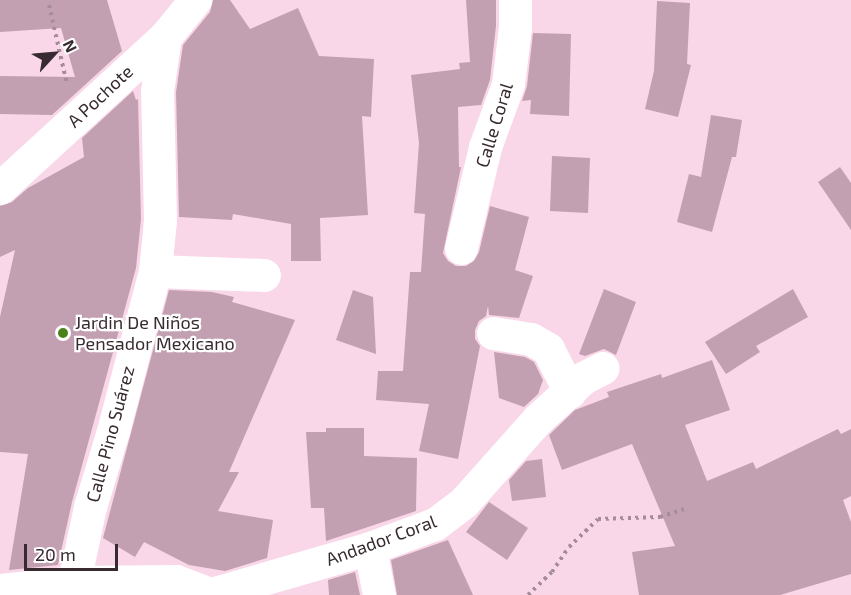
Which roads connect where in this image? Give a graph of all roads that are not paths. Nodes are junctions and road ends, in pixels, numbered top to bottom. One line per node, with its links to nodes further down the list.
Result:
1 (195, 0): 3 (street, A Pochote)
2 (515, 0): 5 (street, Calle Coral)
3 (165, 37): 4 (street, A Pochote); 6 (street, Calle Pino Suárez)
4 (0, 188)
5 (461, 248)
6 (155, 271): 7 (street); 12 (street, Calle Pino Suárez)
7 (264, 275)
8 (493, 333): 10 (street)
9 (603, 368): 10 (street, Andador Coral)
10 (570, 392): 11 (street, Andador Coral)
11 (370, 548): 14 (street, Andador Coral); 15 (street)
12 (74, 582): 13 (street); 14 (street)
13 (0, 590)
14 (211, 595)
15 (379, 595)

